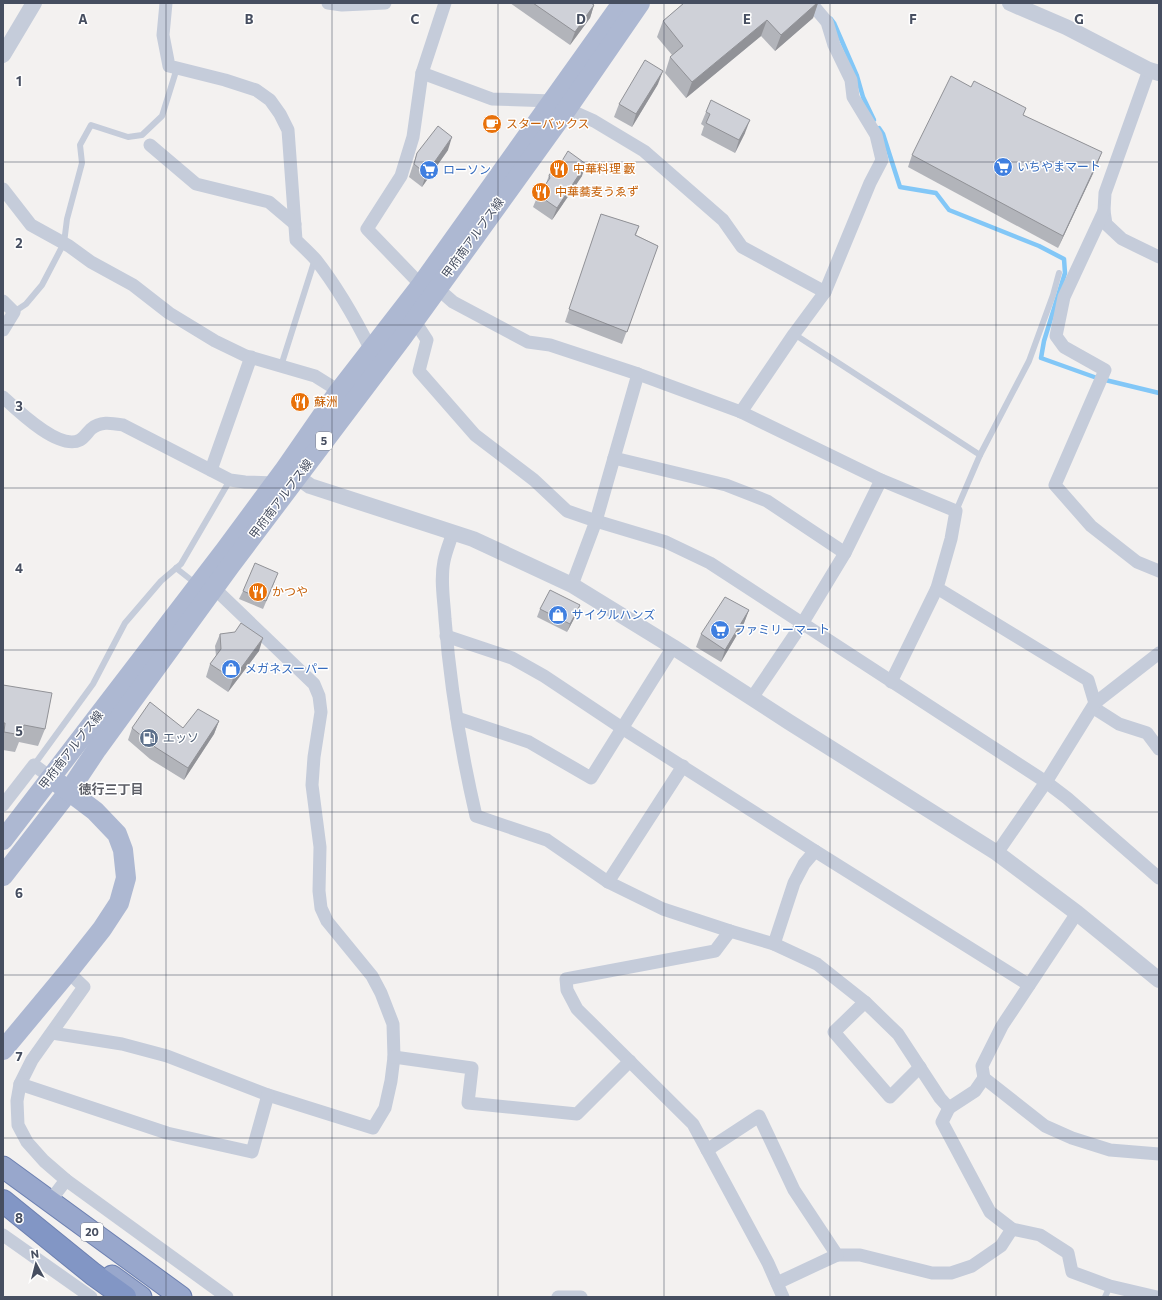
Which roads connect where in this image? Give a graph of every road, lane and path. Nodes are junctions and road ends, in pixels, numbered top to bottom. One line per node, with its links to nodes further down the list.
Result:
1 (34, 3): 11 (street)
2 (166, 3): 12 (street)
3 (328, 3): 4 (street)
4 (379, 3): 5 (street)
5 (385, 3)
6 (445, 3): 14 (street)
7 (622, 3): 15 (main road, 甲府南アルプス線 / 5)
8 (640, 3): 15 (main road, 甲府南アルプス線 / 5)
9 (811, 3): 25 (street)
10 (1010, 3): 13 (street)
11 (3, 55)
12 (177, 68): 19 (street); 20 (lane)
13 (1154, 72): 18 (street)
14 (422, 73): 15 (street); 24 (street)
15 (560, 105): 24 (main road, 甲府南アルプス線 / 5); 25 (street)
16 (150, 145): 19 (street)
17 (3, 189): 20 (street)
18 (1104, 211): 21 (street); 49 (street)
19 (295, 224): 22 (street)
20 (64, 243): 27 (lane); 32 (street)
21 (1159, 257)
22 (315, 259): 31 (street); 33 (lane)
23 (1059, 273): 38 (lane)
24 (429, 287): 28 (main road, 甲府南アルプス線 / 5); 31 (main road, 甲府南アルプス線 / 5); 34 (street)
25 (825, 292): 30 (street)
26 (3, 301): 27 (street)
27 (14, 312): 29 (street)
28 (414, 320): 41 (main road, 甲府南アルプス線 / 5); 45 (street)
29 (3, 330)
30 (794, 334): 37 (street); 38 (lane)
31 (371, 350): 35 (main road, 甲府南アルプス線 / 5)
32 (250, 357): 33 (street); 40 (street)
33 (281, 366): 35 (street)
34 (638, 374): 37 (street); 39 (street)
35 (339, 392): 41 (main road, 甲府南アルプス線 / 5)
36 (3, 397): 40 (street)
37 (741, 412): 43 (street)
38 (980, 456): 44 (lane)
39 (614, 458): 45 (street); 47 (street)
40 (211, 470): 42 (street)
41 (286, 476): 42 (street); 46 (street); 51 (main road, 甲府南アルプス線 / 5)
42 (230, 480): 48 (lane)
43 (881, 480): 44 (street); 47 (street)
44 (956, 511): 52 (street)
45 (596, 521): 50 (street); 53 (street)
46 (453, 532): 50 (street); 54 (street)
47 (845, 553): 53 (street)
48 (176, 568): 51 (lane); 63 (lane)
49 (1159, 571)
50 (572, 585): 55 (street)
51 (206, 587): 65 (main road, 甲府南アルプス線 / 5); 67 (main road, 甲府南アルプス線 / 5); 84 (street)
52 (937, 588): 57 (street); 59 (street)
53 (802, 624): 57 (street); 58 (street)
54 (446, 636): 60 (street); 61 (street)
55 (673, 647): 58 (street); 61 (street)
56 (1159, 653): 59 (street)
57 (892, 682): 66 (street)
58 (752, 698): 71 (street)
59 (1095, 703): 62 (street); 66 (street)
60 (457, 718): 61 (street); 74 (street)
61 (622, 728): 64 (street)
62 (1159, 749)
63 (34, 765): 65 (street); 68 (street)
64 (682, 766): 70 (street); 74 (street)
65 (50, 777): 67 (main road); 69 (main road, 甲府南アルプス線 / 5)
66 (1046, 782): 71 (street); 73 (street)
67 (69, 791): 72 (main road, 甲府南アルプス線 / 5); 78 (main road)
68 (3, 805)
69 (3, 840)
70 (815, 851): 77 (street); 80 (street)
71 (996, 853): 75 (street)
72 (3, 876)
73 (1159, 878)
74 (608, 882): 76 (street)
75 (1077, 913): 79 (street); 80 (street)
76 (730, 931): 77 (street); 85 (street)
77 (774, 944): 81 (street)
78 (68, 972): 82 (street); 83 (main road)
79 (1159, 980)
80 (1029, 985): 87 (street)
81 (865, 1002): 86 (street); 86 (street)
82 (52, 1033): 88 (street); 89 (street)
83 (3, 1050)
84 (394, 1057): 85 (street); 89 (street)
85 (630, 1061): 91 (street)
86 (920, 1067): 90 (street)
87 (984, 1078): 90 (street); 92 (street)
88 (20, 1084): 89 (street); 95 (street)
89 (268, 1095)
90 (949, 1108): 98 (street)
91 (707, 1150): 100 (street); 101 (street)
92 (1159, 1154)
93 (3, 1155): 97 (main road)
94 (3, 1167): 97 (highway, 20)
95 (66, 1180): 97 (street); 107 (street)
96 (3, 1200): 104 (highway); 105 (highway, 20)
97 (50, 1201): 106 (highway, 20)
98 (1012, 1229): 100 (street); 102 (street)
99 (3, 1235): 103 (street)
100 (837, 1255): 101 (street)
101 (778, 1283): 110 (street)
102 (1107, 1291): 111 (street)
103 (91, 1297)
104 (125, 1297)
105 (141, 1297)
106 (181, 1297)
107 (227, 1297)
108 (558, 1297): 109 (street)
109 (581, 1297)
110 (783, 1297)
111 (1157, 1297)

